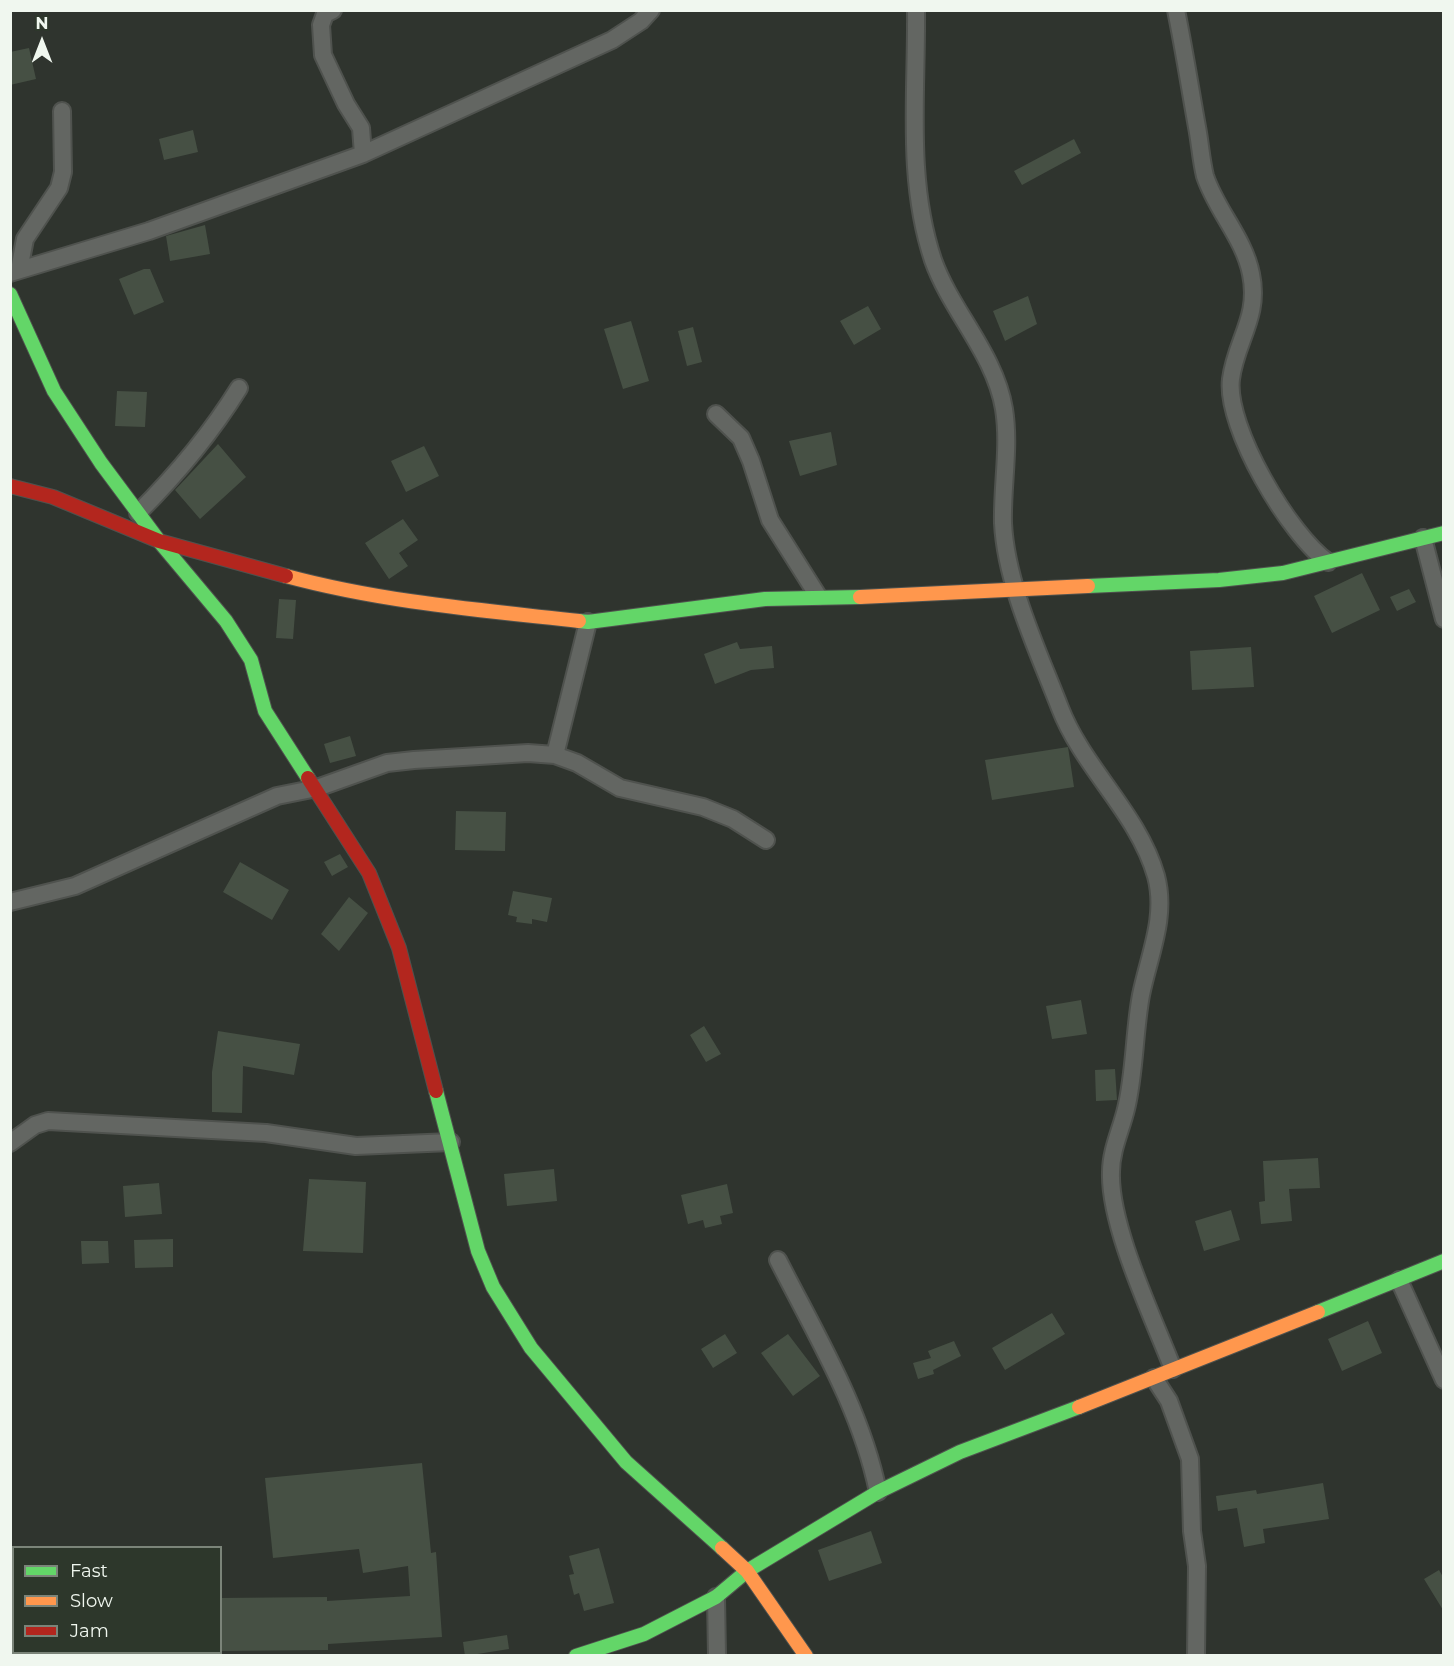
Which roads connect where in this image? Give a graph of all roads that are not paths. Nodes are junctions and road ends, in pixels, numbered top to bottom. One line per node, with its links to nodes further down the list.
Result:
1 (333, 10): 6 (street)
2 (651, 10): 6 (street)
3 (916, 10): 17 (street)
4 (1176, 10): 16 (street)
5 (62, 111): 7 (street)
6 (363, 154): 7 (street)
7 (15, 272)
8 (10, 294): 12 (street)
9 (239, 388): 12 (street)
10 (716, 414): 18 (street)
11 (10, 486): 15 (street)
12 (138, 513): 15 (street)
13 (1443, 533): 14 (street)
14 (1423, 538): 16 (street); 19 (street)
15 (159, 541): 20 (street); 22 (street)
16 (1328, 562): 17 (street)
17 (1016, 590): 18 (street); 30 (street)
18 (818, 596): 20 (street)
19 (1443, 619)
20 (588, 622): 21 (street)
21 (555, 755): 22 (street); 23 (street)
22 (317, 788): 24 (street); 25 (street)
23 (766, 840)
24 (10, 902)
25 (452, 1142): 26 (street); 34 (street)
26 (10, 1143)
27 (778, 1260): 33 (street)
28 (1443, 1261): 29 (street)
29 (1399, 1280): 30 (street); 32 (street)
30 (1173, 1369): 31 (street)
31 (1154, 1378): 33 (street); 39 (street)
32 (1443, 1380)
33 (878, 1492): 34 (street)
34 (747, 1571): 35 (street); 38 (street)
35 (716, 1597): 36 (street); 37 (street)
36 (576, 1656)
37 (717, 1656)
38 (806, 1656)
39 (1196, 1656)

